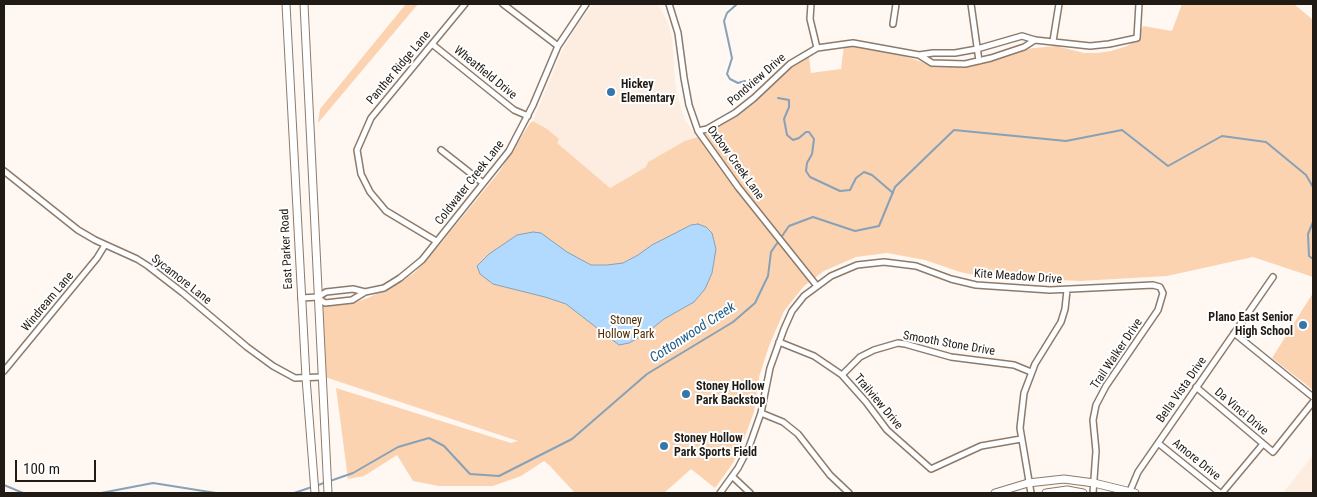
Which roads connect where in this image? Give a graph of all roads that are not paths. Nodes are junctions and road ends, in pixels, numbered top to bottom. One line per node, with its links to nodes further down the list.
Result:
1 (286, 4): 34 (main road, East Parker Road)
2 (304, 4): 33 (main road)
3 (465, 4): 15 (street, Panther Ridge Lane)
4 (503, 4): 16 (street)
5 (586, 4): 16 (street, Coldwater Creek Lane)
6 (669, 4): 22 (street, Oxbow Creek Lane)
7 (811, 4): 17 (street)
8 (896, 4): 12 (street)
9 (971, 4): 18 (street)
10 (1059, 4): 14 (street)
11 (1139, 4): 14 (street, Pondview Drive)
12 (893, 24)
13 (1035, 40): 14 (street, Pondview Drive); 18 (street, Pondview Drive); 20 (street, Pondview Drive)
14 (1053, 41)
15 (432, 44): 21 (street, Wheatfield Drive); 26 (street, Panther Ridge Lane)
16 (558, 46): 21 (street, Coldwater Creek Lane)
17 (817, 48): 19 (street, Pondview Drive); 22 (street, Pondview Drive)
18 (977, 49): 19 (street, Pondview Drive); 20 (street)
19 (919, 55): 20 (street, Pondview Drive)
20 (979, 61)
21 (528, 116): 25 (street, Coldwater Creek Lane)
22 (698, 131): 29 (street, Oxbow Creek Lane)
23 (441, 150): 25 (street)
24 (4, 171): 27 (street, Sycamore Lane)
25 (483, 184): 26 (street, Coldwater Creek Lane)
26 (436, 241): 32 (street, Coldwater Creek Lane)
27 (105, 245): 37 (street, Windream Lane); 41 (street, Sycamore Lane)
28 (1273, 277): 35 (street, Bella Vista Drive)
29 (817, 286): 31 (street, Kite Meadow Drive); 36 (street, Kite Meadow Drive)
30 (1160, 287): 31 (street, Kite Meadow Drive); 51 (street, Trail Walker Drive)
31 (1066, 290): 38 (street)
32 (365, 292): 33 (street, Coldwater Creek Lane); 33 (street, Coldwater Creek Lane)
33 (318, 297): 34 (street, Coldwater Creek Lane); 40 (main road)
34 (302, 298): 41 (main road, East Parker Road)
35 (1234, 334): 42 (street, Bella Vista Drive); 43 (street)
36 (779, 342): 39 (street, Trailview Drive); 45 (street, Kite Meadow Drive)
37 (4, 371)
38 (1031, 372): 39 (street, Smooth Stone Drive); 46 (street)
39 (842, 375): 46 (street, Trailview Drive)
40 (322, 377): 41 (street, Sycamore Lane); 54 (main road)
41 (306, 378): 53 (main road, East Parker Road)
42 (1196, 387): 47 (street, Bella Vista Drive); 48 (street, Da Vinci Drive)
43 (1313, 397)
44 (1313, 402): 48 (street, Da Vinci Drive)
45 (761, 413): 49 (street, Kite Meadow Drive); 57 (street)
46 (1021, 439): 50 (street)
47 (1158, 443): 52 (street, Bella Vista Drive); 63 (street, Amore Drive)
48 (1263, 444): 63 (street)
49 (733, 477): 55 (street, Kite Meadow Drive); 56 (street)
50 (1028, 482): 51 (main road); 58 (main road); 59 (street)
51 (1094, 482): 52 (main road); 62 (street, Trail Walker Drive)
52 (1132, 492)
53 (315, 493)
54 (328, 493)
55 (720, 493)
56 (750, 493)
57 (849, 493)
58 (995, 493)
59 (1031, 493)
60 (1046, 493): 61 (main road)
61 (1083, 493)
62 (1093, 493)
63 (1221, 493)

